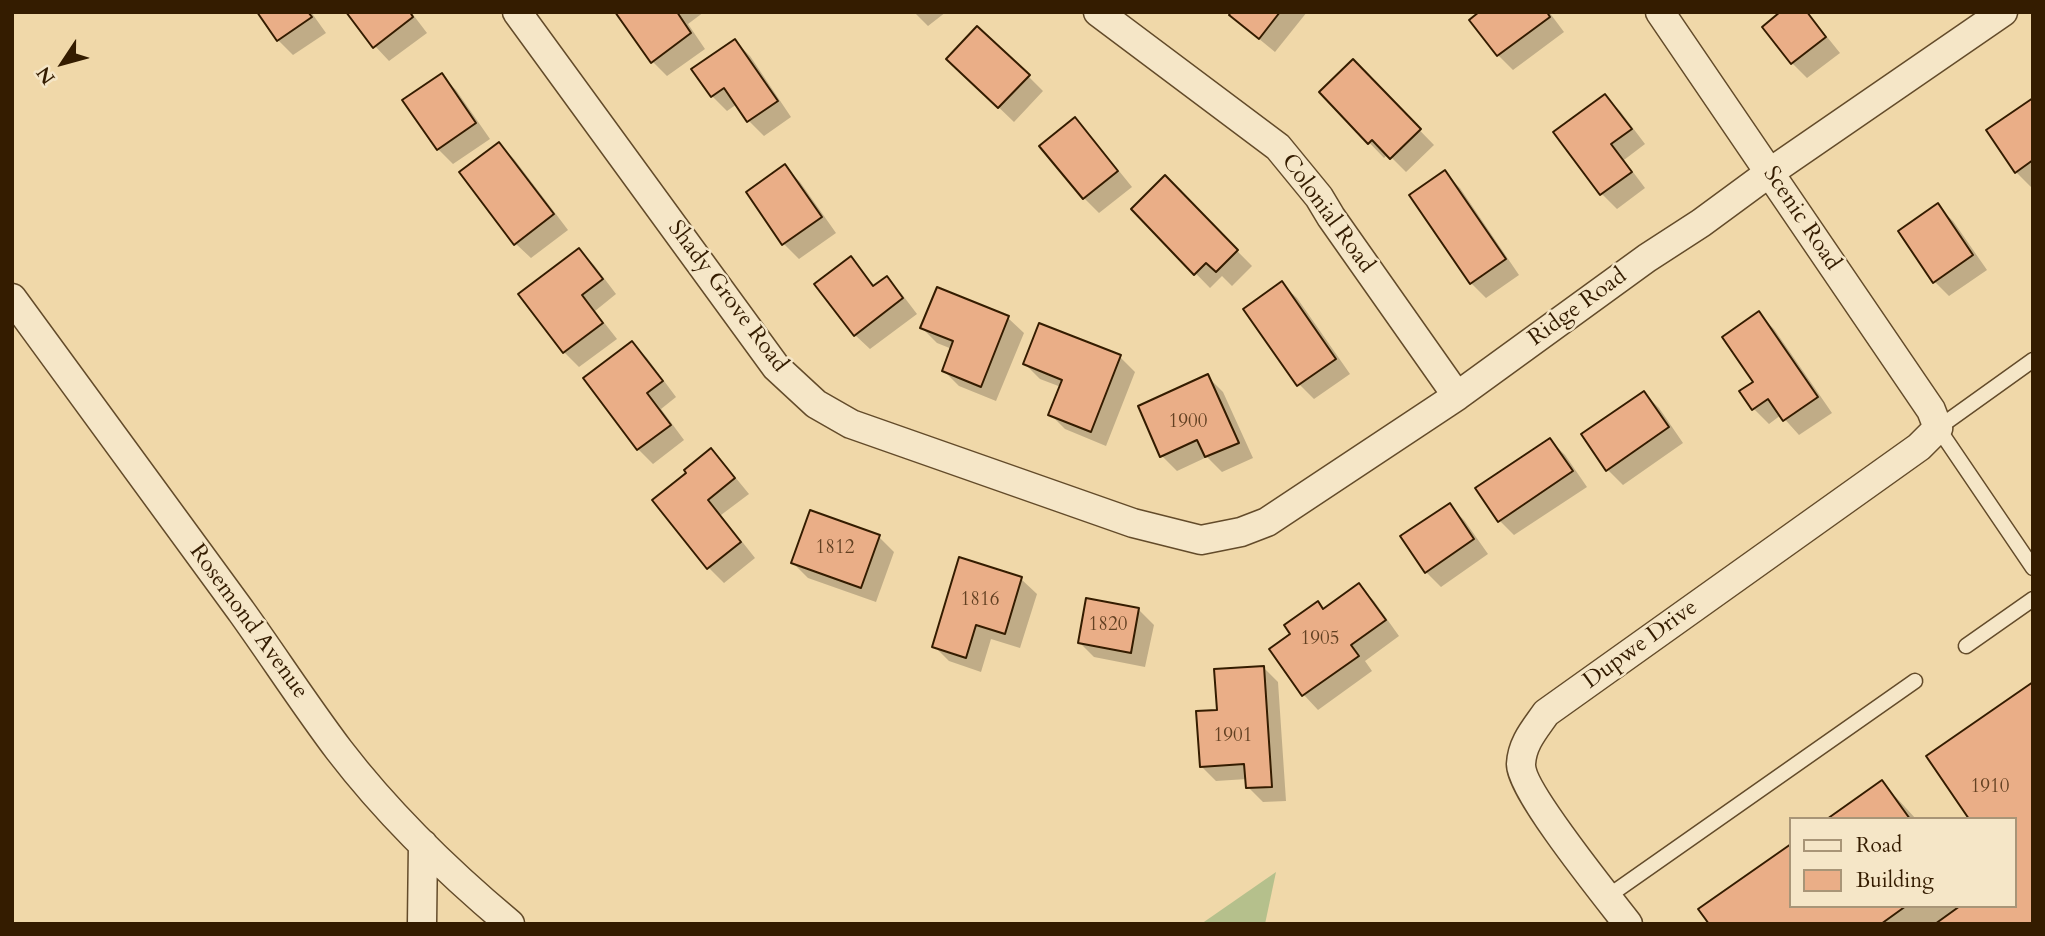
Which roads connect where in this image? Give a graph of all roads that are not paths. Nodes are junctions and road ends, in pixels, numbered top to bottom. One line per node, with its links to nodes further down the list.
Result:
1 (517, 12): 10 (street, Shady Grove Road)
2 (1098, 12): 8 (street, Colonial Road)
3 (1660, 12): 5 (street, Scenic Road)
4 (2003, 12): 5 (street, Ridge Road)
5 (1769, 173): 8 (street, Ridge Road); 9 (street, Scenic Road)
6 (12, 298): 15 (street, Rosemond Avenue)
7 (2033, 360): 9 (lane)
8 (1457, 396): 10 (street, Ridge Road)
9 (1938, 428): 11 (lane); 16 (street, Dupwe Drive)
10 (1133, 523)
11 (2033, 568)
12 (2033, 599): 13 (lane)
13 (1966, 646)
14 (1914, 681): 16 (lane)
15 (423, 844): 17 (street); 18 (street, Rosemond Avenue)
16 (1607, 897): 19 (street, Dupwe Drive)
17 (422, 924)
18 (510, 924)
19 (1628, 924)

